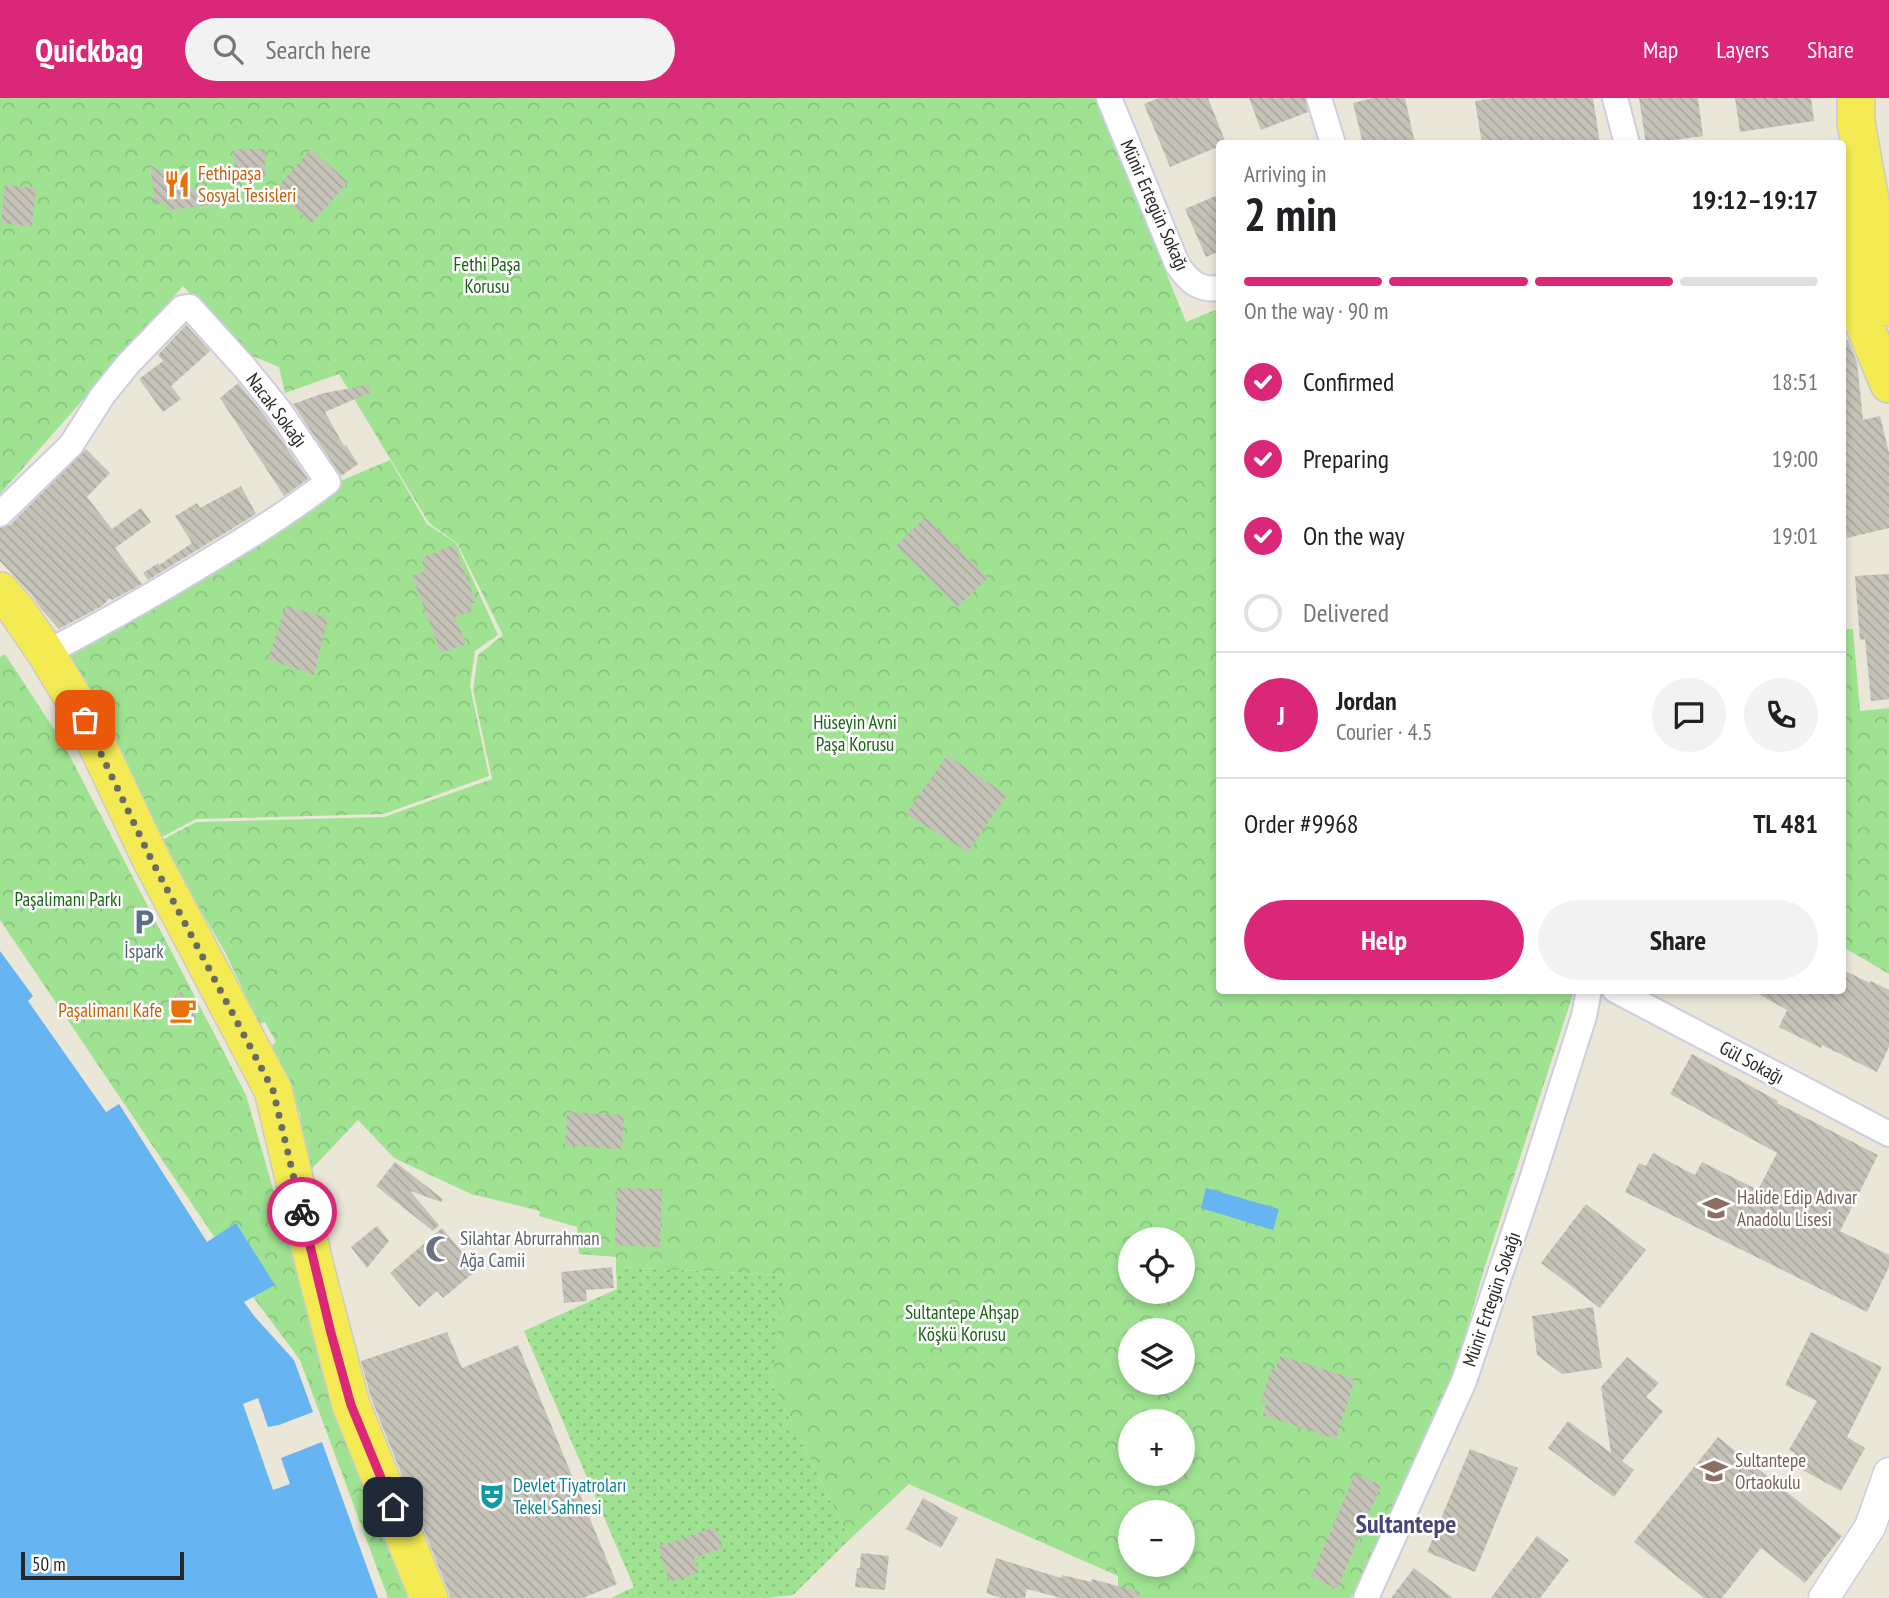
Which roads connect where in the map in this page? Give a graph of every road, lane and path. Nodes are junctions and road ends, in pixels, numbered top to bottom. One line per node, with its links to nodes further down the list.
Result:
1 (1110, 98): 10 (street, Münir Ertegün Sokağı)
2 (1320, 98): 6 (street)
3 (1615, 98): 7 (street)
4 (1832, 98): 8 (main road)
5 (1856, 98): 11 (main road)
6 (1332, 140)
7 (1626, 140)
8 (1835, 140)
9 (1846, 210): 12 (main road)
10 (1216, 288)
11 (1889, 307)
12 (1889, 384)
13 (0, 513): 15 (street, Nacak Sokağı)
14 (0, 592): 15 (main road)
15 (46, 653): 20 (main road)
16 (1588, 994): 21 (street, Münir Ertegün Sokağı)
17 (1623, 994): 18 (street, Gül Sokağı)
18 (1889, 1134)
19 (1889, 1473): 22 (street)
20 (429, 1598)
21 (1366, 1598)
22 (1824, 1598)

